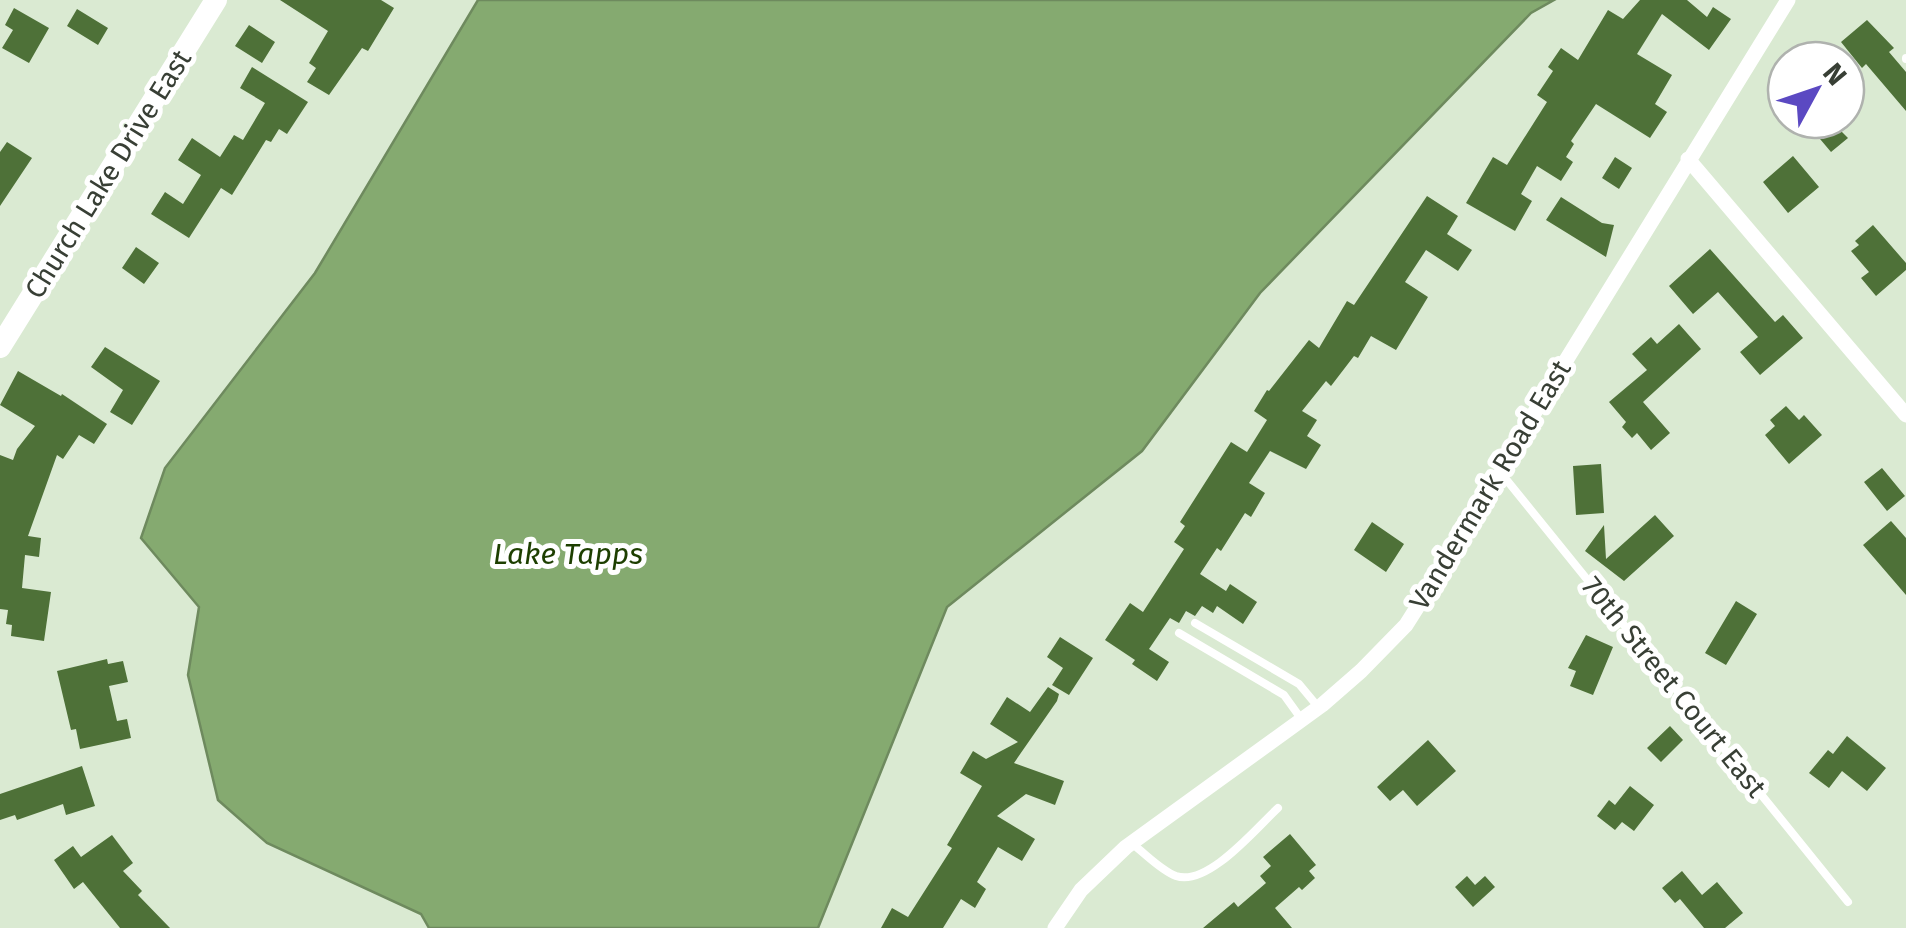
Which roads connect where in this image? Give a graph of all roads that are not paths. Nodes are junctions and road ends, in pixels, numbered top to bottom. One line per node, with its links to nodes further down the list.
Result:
1 (216, 0): 4 (street, Church Lake Drive East)
2 (1788, 0): 3 (street, Vandermark Road East)
3 (1688, 158): 5 (street); 6 (street, Vandermark Road East)
4 (0, 347)
5 (1906, 416)
6 (1501, 472): 9 (street, Vandermark Road East); 13 (lane, 70th Street Court East)
7 (1195, 623): 9 (lane)
8 (1179, 633): 10 (lane)
9 (1318, 708): 10 (street, Vandermark Road East)
10 (1302, 720): 12 (street, Vandermark Road East)
11 (1278, 808): 12 (lane)
12 (1131, 843): 14 (street, Vandermark Road East)
13 (1848, 902)
14 (1056, 928)

